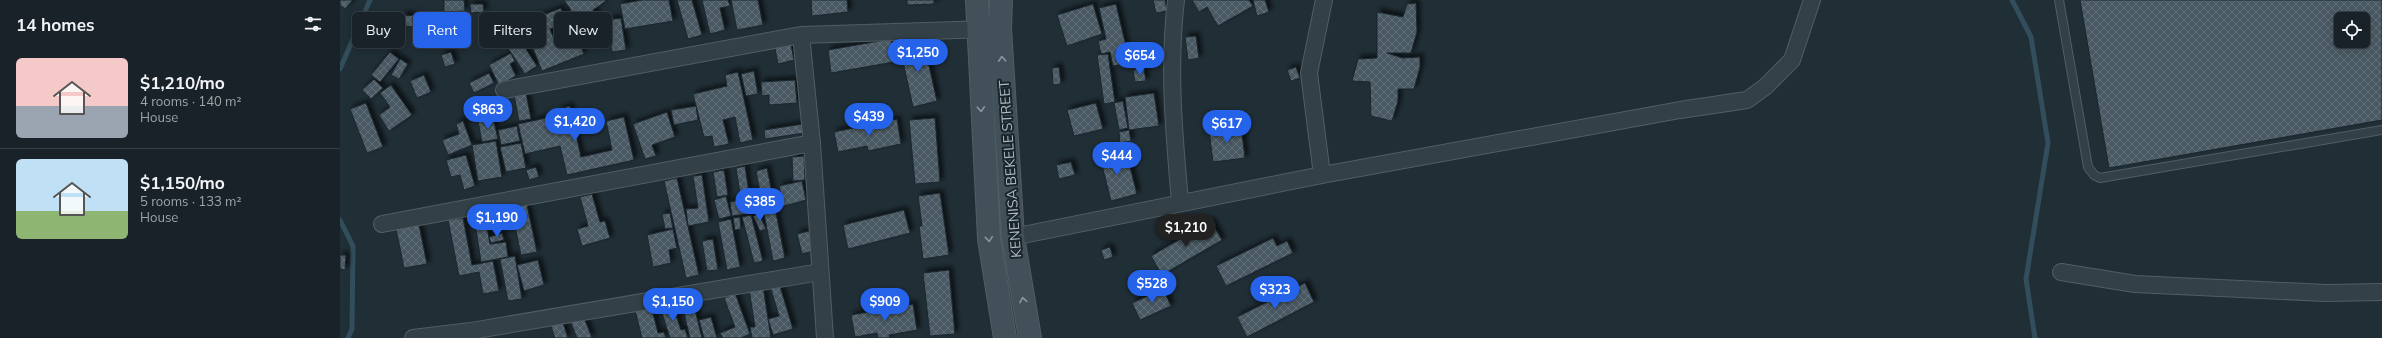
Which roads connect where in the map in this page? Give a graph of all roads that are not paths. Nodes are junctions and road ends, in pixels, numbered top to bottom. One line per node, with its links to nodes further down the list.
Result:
1 (977, 0): 8 (main road, KENENISA BEKELE STREET)
2 (1001, 0): 7 (main road, KENENISA BEKELE STREET)
3 (1176, 0): 14 (street)
4 (1324, 0): 13 (street)
5 (1812, 0): 13 (street)
6 (2058, 0): 11 (lane)
7 (1000, 28): 8 (street); 16 (main road, KENENISA BEKELE STREET, one-way to 7)
8 (977, 30): 9 (street); 23 (main road, KENENISA BEKELE STREET, one-way to 23)
9 (801, 35): 10 (street); 12 (street)
10 (504, 90)
11 (2382, 130)
12 (812, 142): 15 (street); 17 (street)
13 (1322, 175): 14 (street)
14 (1180, 202): 16 (street)
15 (382, 224)
16 (1013, 237): 24 (main road, KENENISA BEKELE STREET, one-way to 16)
17 (820, 272): 20 (street); 22 (street)
18 (2061, 272): 19 (street)
19 (2382, 292)
20 (472, 335): 21 (street)
21 (413, 338)
22 (825, 338)
23 (1004, 338)
24 (1030, 338)

